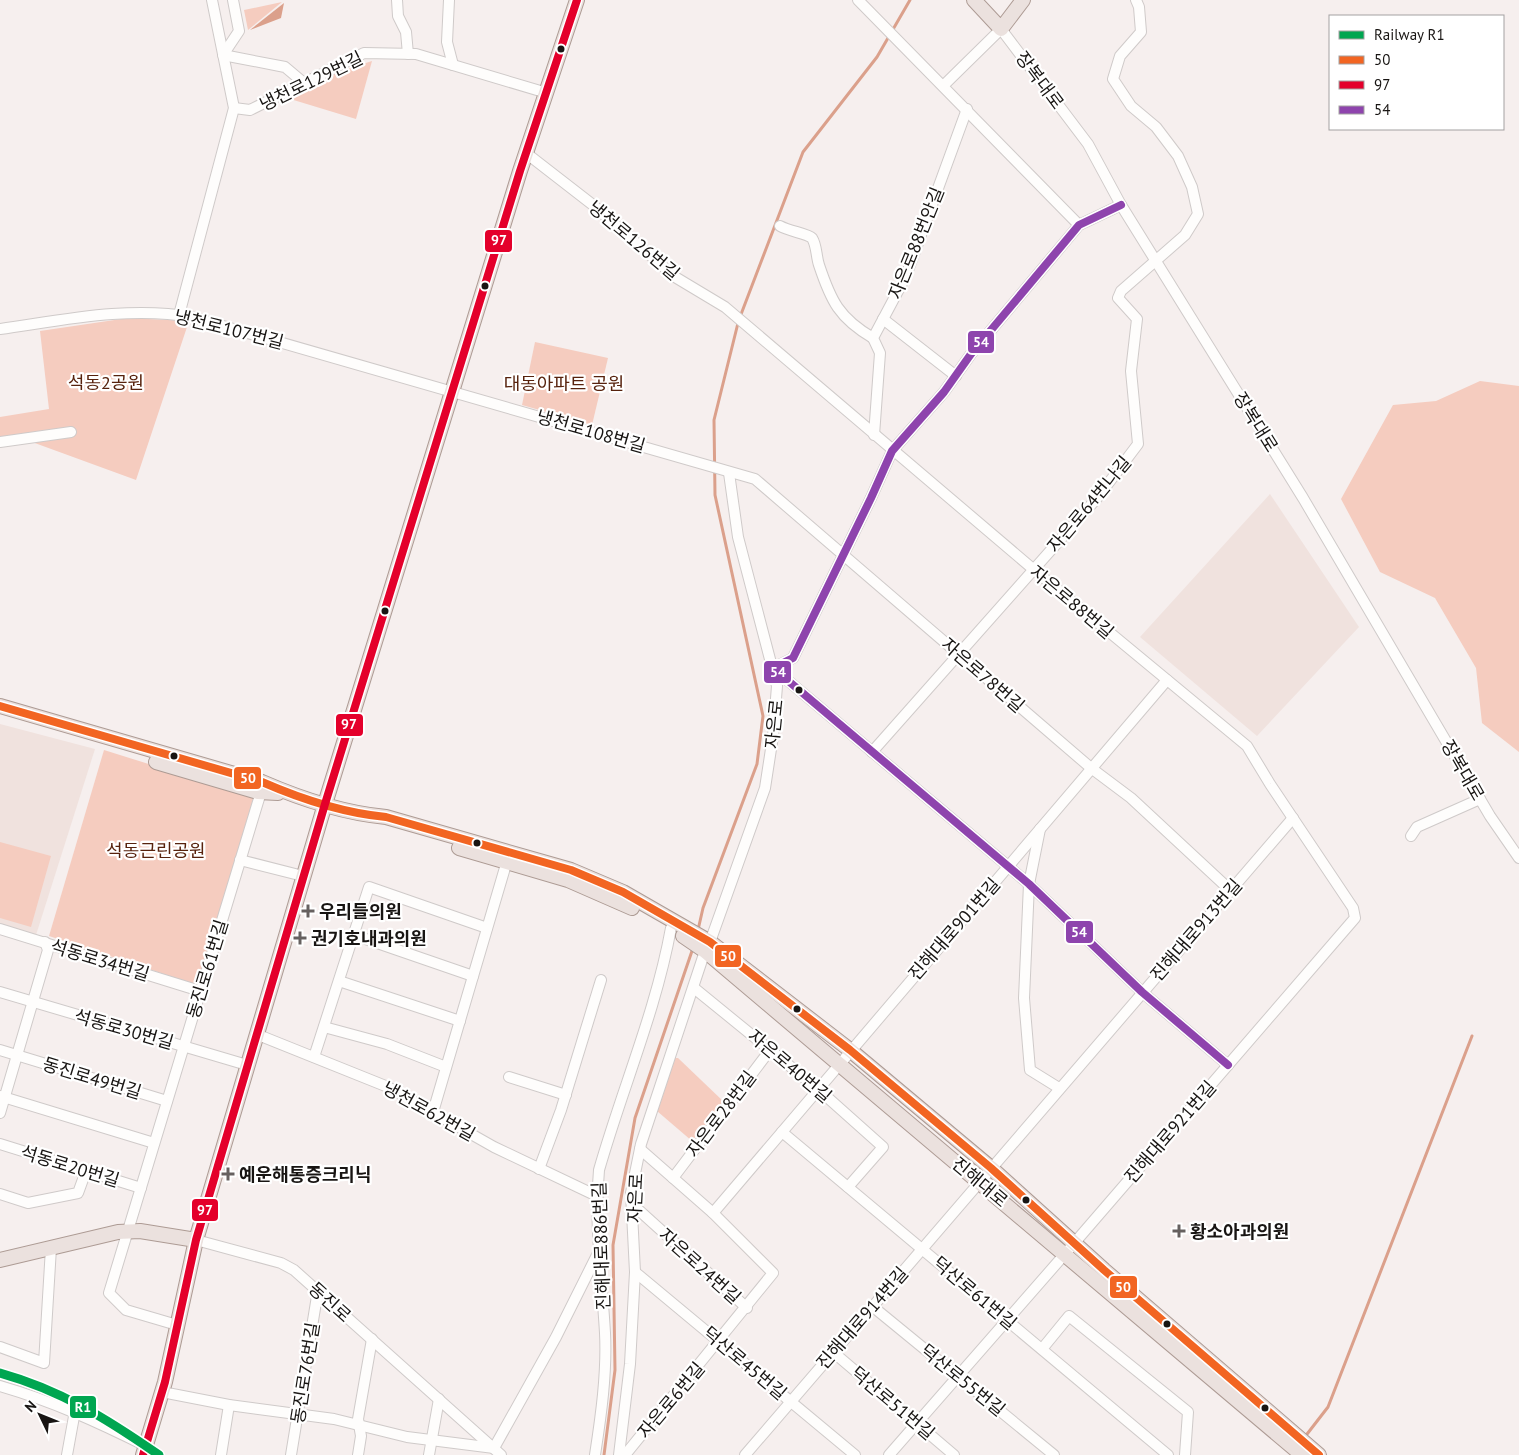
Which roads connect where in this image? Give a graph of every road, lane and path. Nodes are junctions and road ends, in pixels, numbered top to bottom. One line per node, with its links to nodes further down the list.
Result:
1 (212, 0): 12 (street, 냉천로129번길)
2 (233, 0): 12 (street)
3 (397, 0): 11 (street)
4 (578, 0): 16 (main road)
5 (858, 0): 15 (street)
6 (974, 0): 10 (main road, 장복대로)
7 (1022, 0): 10 (main road)
8 (1136, 0): 23 (street)
9 (449, 4): 13 (street)
10 (1001, 29): 15 (street); 20 (street, 장복대로)
11 (408, 54): 13 (street, 냉천로129번길); 14 (street, 냉천로129번길)
12 (223, 55): 14 (street); 17 (street, 냉천로129번길)
13 (453, 65): 16 (street, 냉천로129번길)
14 (304, 83): 17 (street, 냉천로129번길)
15 (944, 85): 18 (street)
16 (547, 93): 19 (main road)
17 (234, 108): 24 (street)
18 (967, 109): 21 (street); 25 (street, 자은로88번안길)
19 (526, 153): 26 (street, 냉천로126번길); 30 (main road)
20 (1121, 205): 21 (street); 23 (street, 장복대로)
21 (1079, 225): 29 (street)
22 (780, 226): 28 (street)
23 (1156, 262): 37 (street, 자은로64번나길); 47 (street, 장복대로)
24 (179, 315): 27 (street, 냉천로107번길); 30 (street, 냉천로107번길)
25 (883, 319): 28 (street, 자은로88번안길); 29 (street)
26 (744, 324): 32 (street, 자은로88번길)
27 (0, 329)
28 (873, 338): 32 (street)
29 (956, 376): 34 (street)
30 (452, 391): 35 (street, 냉천로108번길); 48 (main road)
31 (71, 432): 33 (street)
32 (874, 435): 34 (street, 자은로88번길)
33 (0, 442)
34 (892, 451): 36 (street); 37 (street, 자은로88번길)
35 (729, 473): 36 (street, 자은로78번길); 39 (street, 자은로)
36 (843, 554): 38 (street, 자은로78번길); 39 (street)
37 (1033, 569): 38 (street, 자은로64번나길); 40 (street, 자은로88번길)
38 (958, 654): 43 (street, 자은로64번나길); 44 (street, 자은로78번길)
39 (773, 668): 43 (street); 67 (street, 자은로)
40 (1167, 680): 44 (street, 진해대로901번길); 50 (street, 자은로88번길)
41 (0, 706): 46 (main road)
42 (0, 715): 45 (main road)
43 (872, 752): 56 (street)
44 (1091, 768): 51 (street, 진해대로901번길); 59 (street, 자은로78번길)
45 (261, 792): 46 (main road); 54 (street, 동진로61번길)
46 (288, 794): 48 (main road)
47 (1480, 799): 52 (street); 53 (street, 장복대로)
48 (325, 804): 49 (main road); 57 (main road)
49 (362, 815): 55 (main road); 64 (main road)
50 (1293, 818): 59 (street, 진해대로913번길); 60 (street, 자은로88번길)
51 (1040, 828): 56 (street, 진해대로901번길); 58 (street)
52 (1411, 836)
53 (1519, 858)
54 (240, 860): 57 (street); 72 (street, 동진로61번길)
55 (507, 861): 61 (street); 62 (main road)
56 (1008, 866): 58 (street); 82 (street, 진해대로901번길)
57 (303, 876): 78 (main road)
58 (1028, 884): 74 (street); 90 (street)
59 (1230, 890): 74 (street, 진해대로913번길)
60 (1355, 918): 87 (street, 진해대로921번길)
61 (487, 928): 65 (street); 68 (street)
62 (671, 928): 64 (main road); 109 (street, 진해대로886번길)
63 (0, 929): 66 (street, 석동로34번길)
64 (686, 933): 67 (main road)
65 (354, 935): 68 (street); 70 (street)
66 (45, 942): 72 (street, 석동로34번길); 75 (street)
67 (706, 946): 71 (street, 자은로); 82 (main road, 진해대로); 85 (main road, 진해대로)
68 (473, 976): 76 (street)
69 (601, 980): 92 (street)
70 (339, 981): 76 (street); 77 (street)
71 (694, 988): 81 (street, 자은로40번길); 100 (street, 자은로)
72 (200, 991): 79 (street, 동진로61번길)
73 (0, 992): 75 (street, 석동로30번길)
74 (1142, 992): 87 (street); 90 (street, 진해대로913번길)
75 (33, 1002): 79 (street, 석동로30번길); 83 (street)
76 (460, 1021): 88 (street)
77 (324, 1027): 84 (street); 88 (street)
78 (256, 1034): 84 (street, 냉천로62번길); 86 (main road)
79 (184, 1046): 86 (street, 석동로30번길); 94 (street, 동진로61번길)
80 (0, 1050): 83 (street, 동진로49번길)
81 (770, 1050): 91 (street, 자은로40번길); 104 (street, 자은로28번길)
82 (850, 1050): 85 (street, 진해대로901번길); 101 (main road, 진해대로)
83 (17, 1055): 93 (street); 94 (street, 동진로49번길)
84 (314, 1057): 95 (street, 냉천로62번길)
85 (838, 1064): 91 (street, 진해대로901번길); 105 (main road, 진해대로)
86 (247, 1065): 113 (main road)
87 (1228, 1065): 114 (street, 진해대로921번길)
88 (446, 1067): 95 (street)
89 (509, 1077): 92 (street)
90 (1059, 1088): 101 (street, 진해대로913번길)
91 (818, 1089): 97 (street, 진해대로901번길); 106 (street, 자은로40번길)
92 (566, 1095): 102 (street)
93 (2, 1097): 96 (street); 99 (street)
94 (167, 1101): 99 (street, 동진로61번길)
95 (433, 1112): 102 (street, 냉천로62번길)
96 (0, 1113)
97 (782, 1132): 106 (street, 덕산로61번길); 111 (street, 진해대로901번길)
98 (0, 1144): 103 (street, 석동로20번길)
99 (154, 1144): 107 (street, 동진로61번길)
100 (640, 1149): 104 (street); 110 (street, 자은로)
101 (990, 1168): 105 (street, 진해대로913번길); 114 (main road, 진해대로)
102 (539, 1169): 109 (street, 냉천로62번길)
103 (86, 1171): 107 (street, 석동로20번길); 108 (street)
104 (673, 1178): 111 (street)
105 (979, 1181): 116 (street, 진해대로914번길); 118 (main road, 진해대로)
106 (848, 1187): 116 (street, 덕산로61번길)
107 (141, 1188): 112 (street, 동진로61번길)
108 (0, 1194)
109 (597, 1196): 117 (street, 진해대로886번길)
110 (632, 1204): 120 (street, 자은로); 123 (street, 자은로24번길)
111 (713, 1213): 123 (street, 자은로6번길)
112 (128, 1232): 113 (main road, 동진로); 115 (main road, 동진로); 125 (street)
113 (196, 1240): 121 (street, 동진로); 125 (main road)
114 (1075, 1243): 118 (street, 진해대로921번길); 142 (main road, 진해대로)
115 (51, 1248): 119 (main road, 동진로); 128 (street)
116 (921, 1248): 122 (street, 진해대로914번길); 124 (street, 덕산로61번길)
117 (599, 1250): 144 (street); 151 (street, 진해대로886번길)
118 (1064, 1255): 124 (street, 진해대로921번길); 142 (main road, 진해대로)
119 (0, 1260)
120 (635, 1272): 127 (street, 덕산로45번길); 152 (street, 자은로)
121 (318, 1290): 126 (street, 동진로); 138 (street, 동진로76번길)
122 (872, 1306): 130 (street, 진해대로914번길); 131 (street, 덕산로55번길)
123 (747, 1308): 127 (street, 자은로6번길)
124 (1007, 1320): 129 (street, 덕산로61번길); 131 (street, 진해대로921번길)
125 (177, 1325): 133 (main road)
126 (372, 1339): 134 (street, 동진로); 140 (street)
127 (719, 1342): 135 (street, 덕산로45번길); 153 (street, 자은로6번길)
128 (0, 1347)
129 (1042, 1350): 158 (street, 덕산로61번길); 159 (street)
130 (833, 1352): 135 (street, 진해대로914번길); 139 (street, 덕산로51번길)
131 (958, 1376): 139 (street, 진해대로921번길); 157 (street, 덕산로55번길)
132 (0, 1386): 137 (street)
133 (162, 1392): 136 (street); 143 (main road)
134 (439, 1400): 141 (street); 144 (street, 동진로)
135 (790, 1401): 145 (street, 덕산로45번길); 154 (street, 진해대로914번길)
136 (229, 1405): 138 (street); 147 (street)
137 (75, 1411): 143 (street); 146 (street)
138 (298, 1413): 140 (street); 148 (street, 동진로76번길)
139 (916, 1423): 155 (street, 진해대로921번길); 156 (street, 덕산로51번길)
140 (359, 1424): 141 (street); 149 (street)
141 (432, 1440): 144 (street); 150 (street)
142 (1302, 1445): 160 (main road, 진해대로)
143 (145, 1452)
144 (497, 1453)
145 (852, 1454)
146 (67, 1455)
147 (220, 1455)
148 (291, 1455)
149 (358, 1455)
150 (429, 1455)
151 (595, 1455)
152 (619, 1455)
153 (625, 1455)
154 (745, 1455)
155 (888, 1455)
156 (954, 1455)
157 (1054, 1455)
158 (1168, 1455)
159 (1185, 1455)
160 (1319, 1455)

